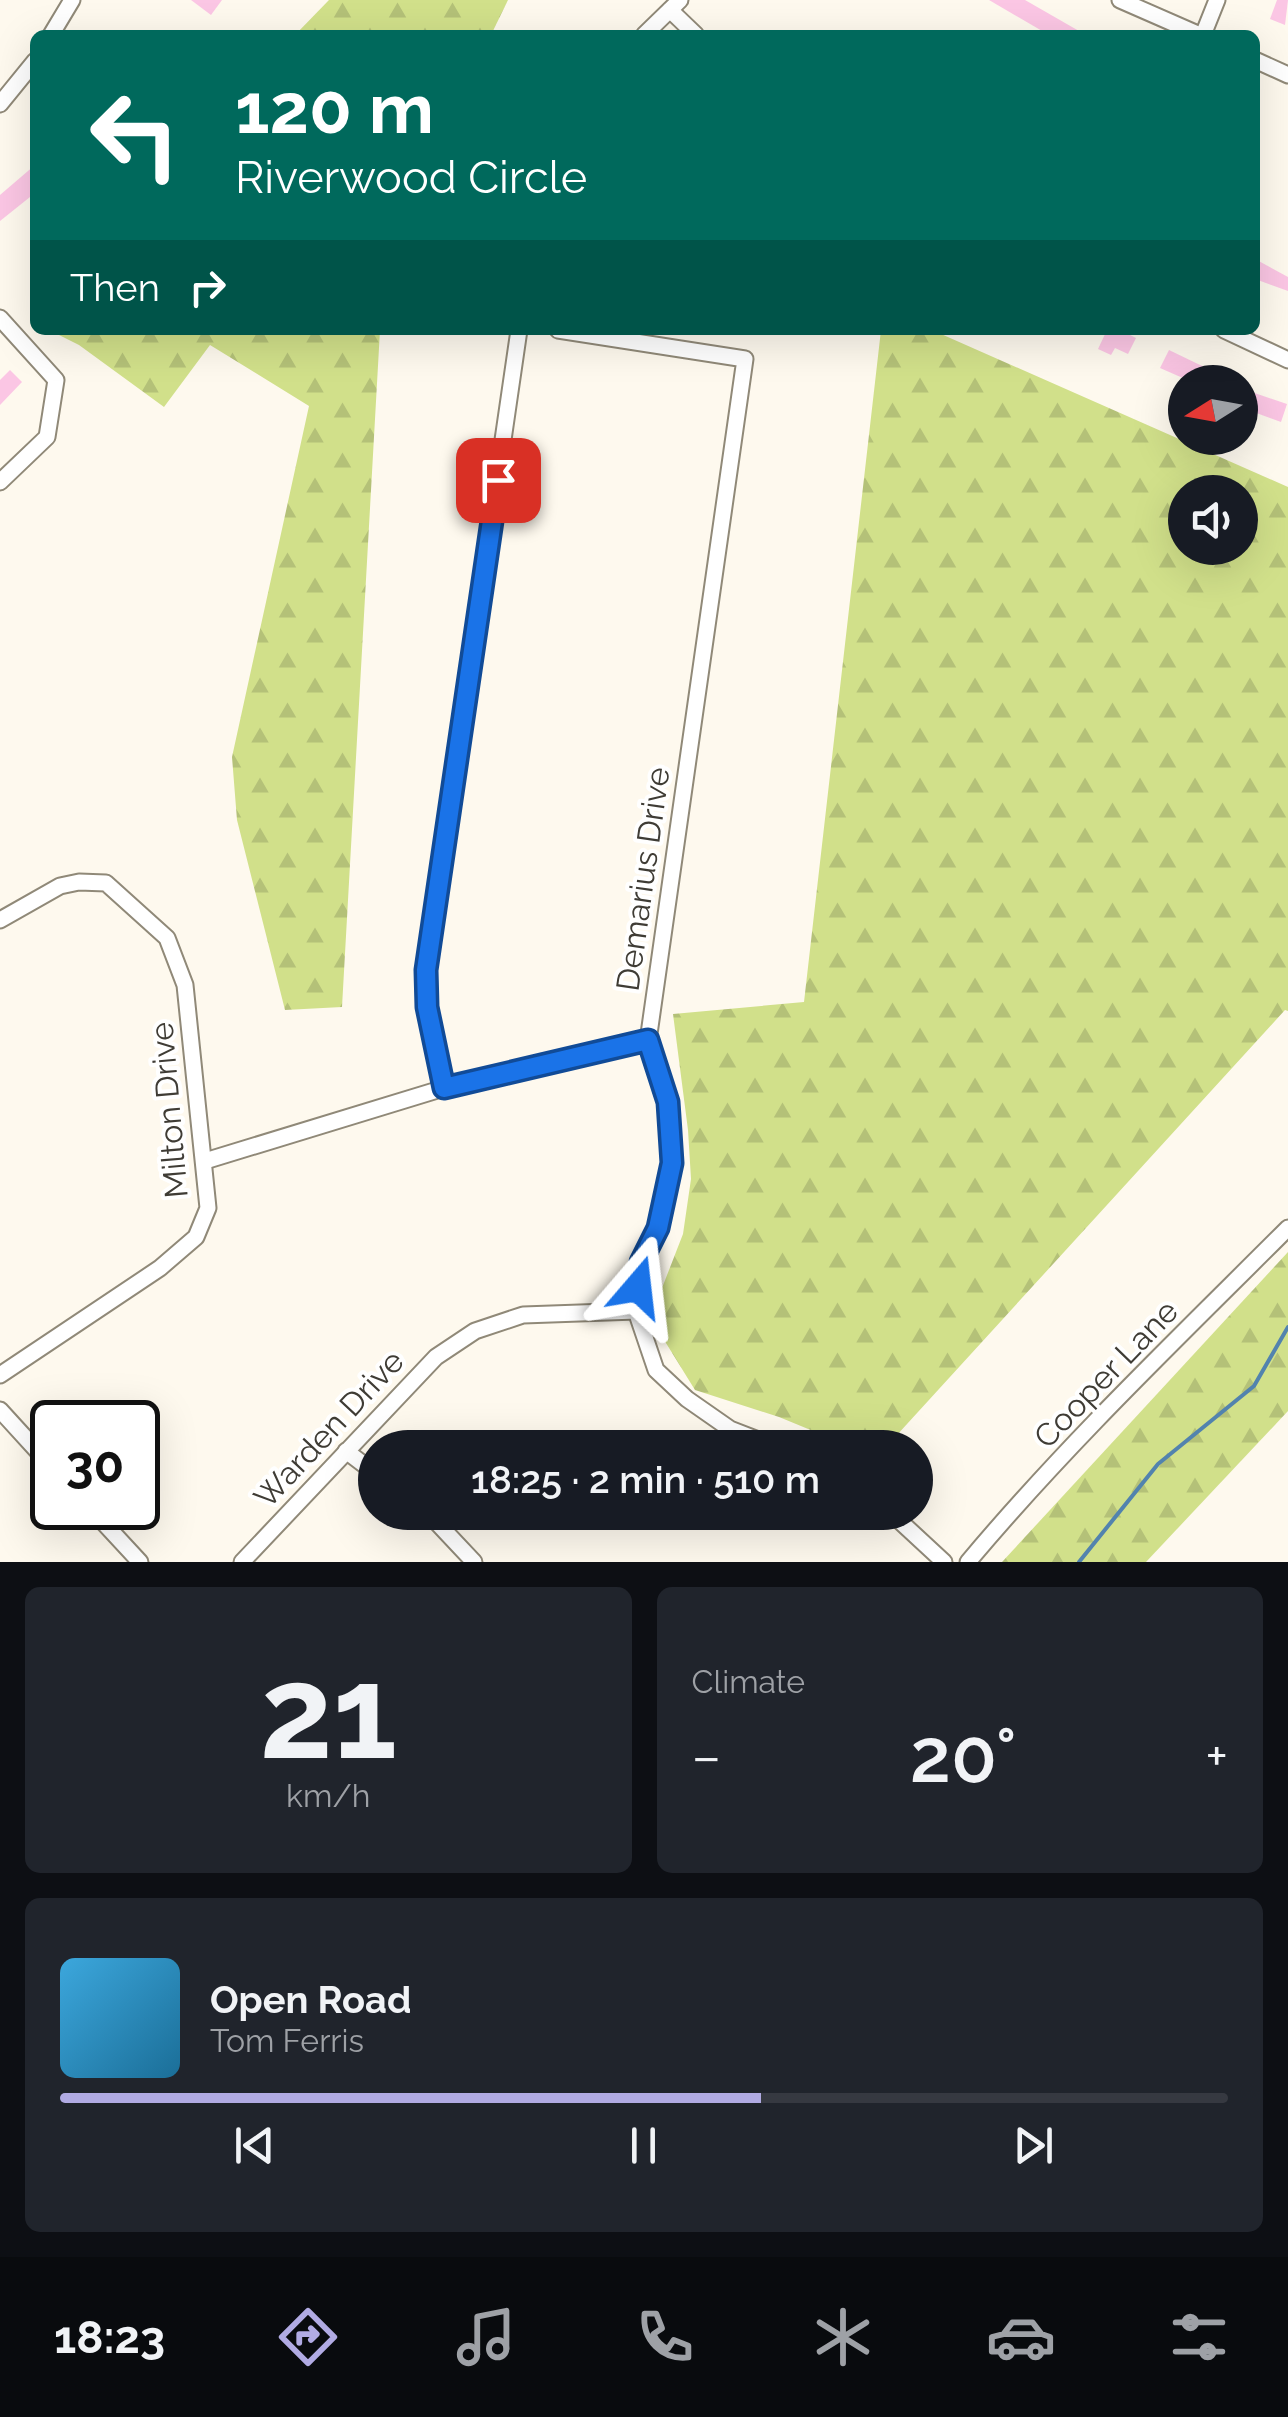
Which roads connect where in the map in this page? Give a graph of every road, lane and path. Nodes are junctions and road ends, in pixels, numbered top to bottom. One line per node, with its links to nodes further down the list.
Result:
1 (72, 0): 5 (street)
2 (1120, 0): 8 (street)
3 (1217, 0): 9 (street)
4 (676, 5): 6 (street); 7 (street)
5 (54, 30)
6 (649, 30)
7 (693, 30)
8 (1189, 30)
9 (1203, 30)
10 (1260, 62): 12 (street)
11 (30, 67): 13 (street)
12 (1288, 75)
13 (0, 104)
14 (0, 318): 19 (street)
15 (519, 335): 22 (street)
16 (590, 335): 21 (street, Demarius Drive)
17 (1235, 335): 18 (street)
18 (1288, 360)
19 (0, 482)
20 (0, 920): 23 (street, Milton Drive)
21 (648, 1040): 22 (street); 25 (street, Demarius Drive)
22 (444, 1088): 23 (street)
23 (205, 1161): 26 (street, Milton Drive)
24 (1288, 1228): 39 (street, Cooper Lane)
25 (636, 1311): 28 (street, Demarius Drive); 30 (street, Warden Drive)
26 (0, 1375)
27 (0, 1410): 29 (street)
28 (733, 1430)
29 (30, 1443)
30 (346, 1451): 31 (street); 36 (street, Warden Drive)
31 (358, 1460)
32 (110, 1530): 35 (street)
33 (443, 1530): 37 (street)
34 (909, 1530): 38 (street)
35 (140, 1562)
36 (242, 1562)
37 (474, 1562)
38 (944, 1562)
39 (968, 1562)

